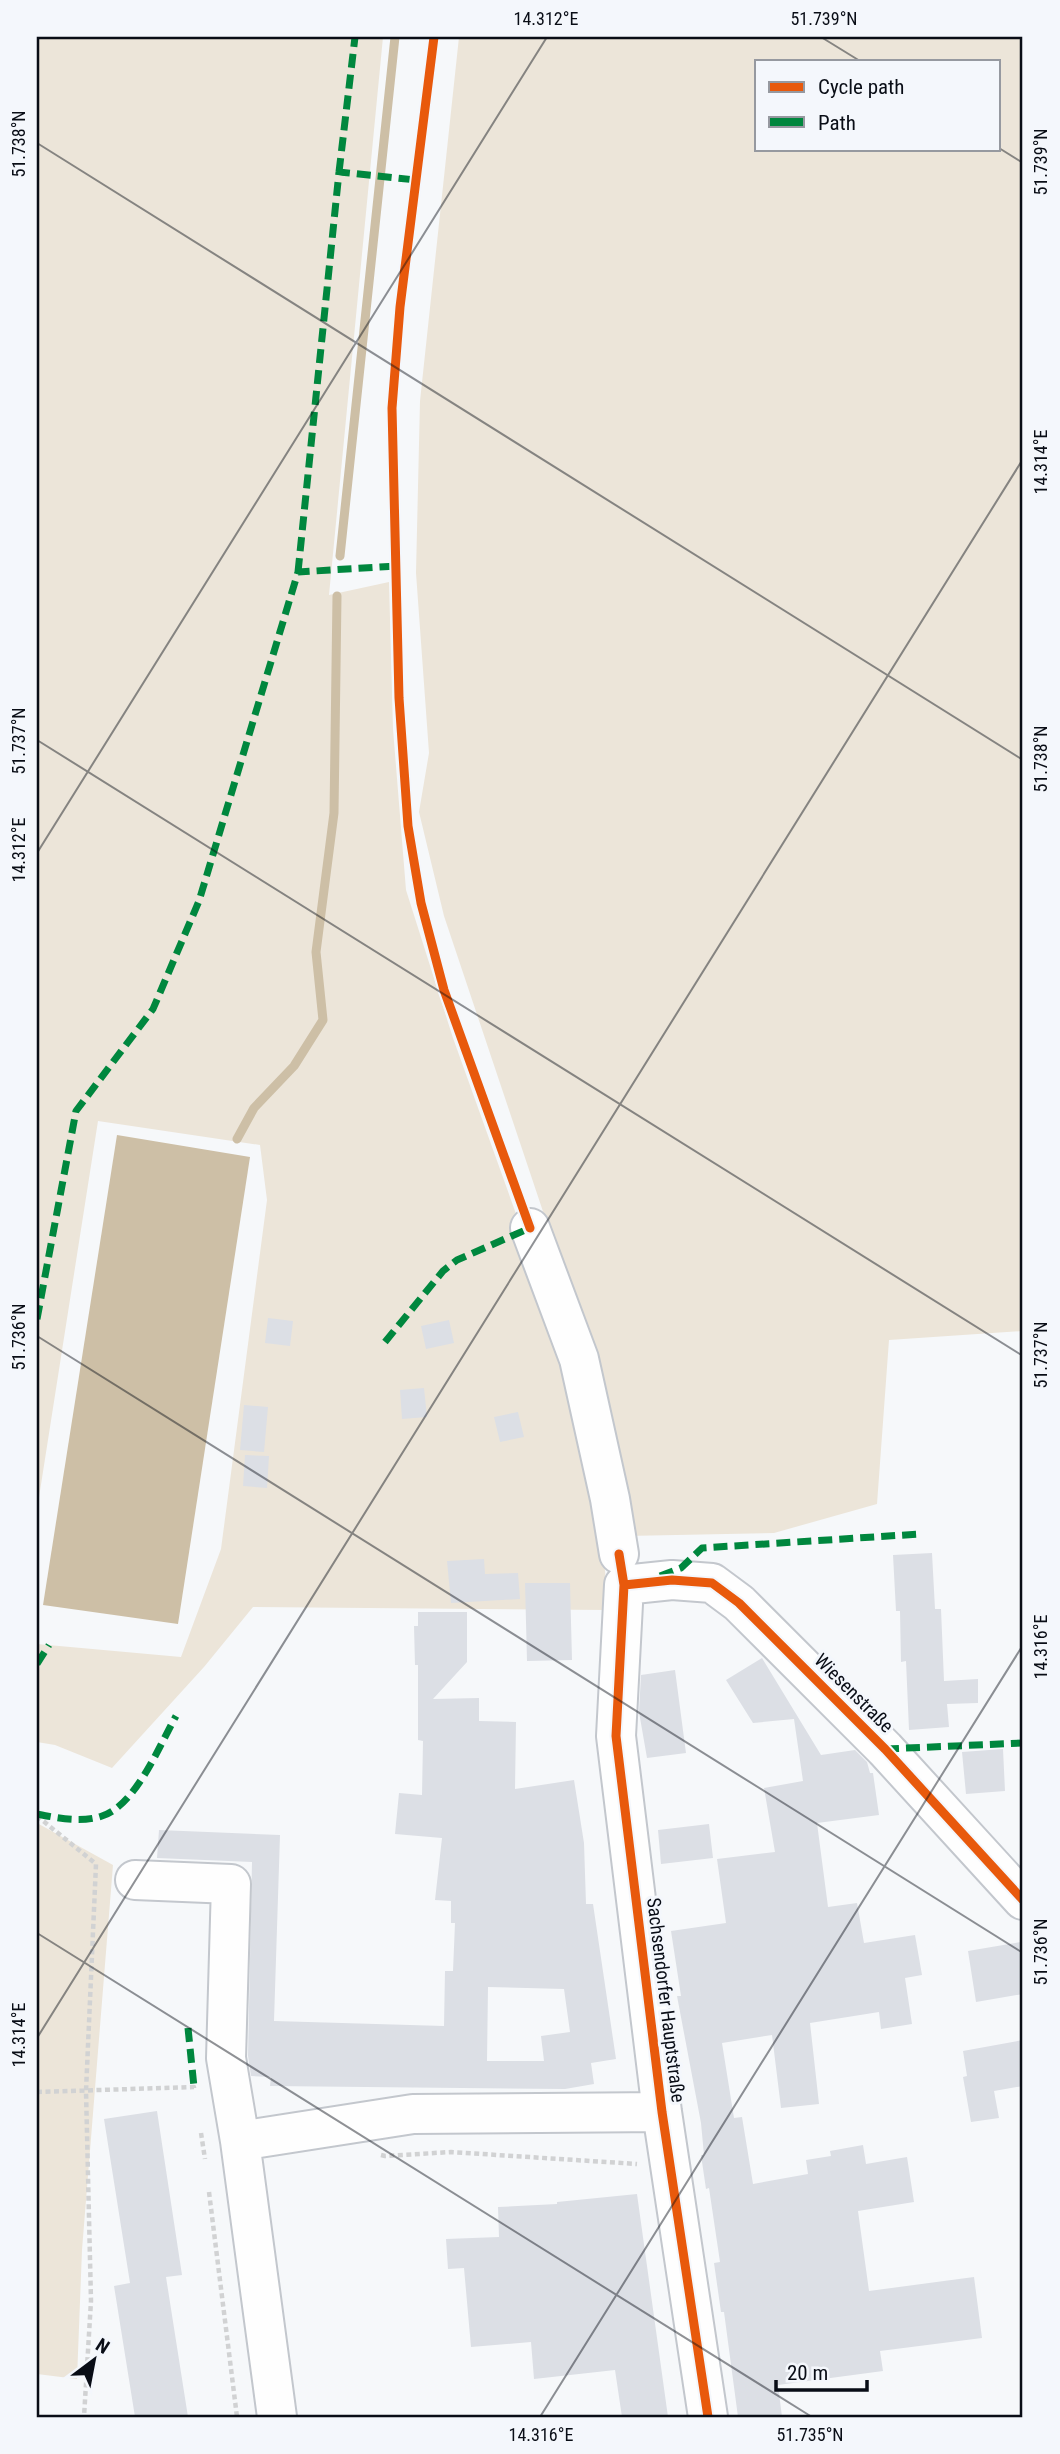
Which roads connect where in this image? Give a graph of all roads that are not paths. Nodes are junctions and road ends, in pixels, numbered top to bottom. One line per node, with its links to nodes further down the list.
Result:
1 (530, 1228): 2 (street, Sachsendorfer Hauptstraße)
2 (621, 1569): 4 (street, Wiesenstraße); 5 (street, Sachsendorfer Hauptstraße)
3 (135, 1880): 6 (street)
4 (1023, 1900)
5 (662, 2112): 6 (street, Sachsendorfer Hauptstraße); 8 (street, Sachsendorfer Hauptstraße)
6 (241, 2152): 7 (street)
7 (277, 2417)
8 (708, 2417)

